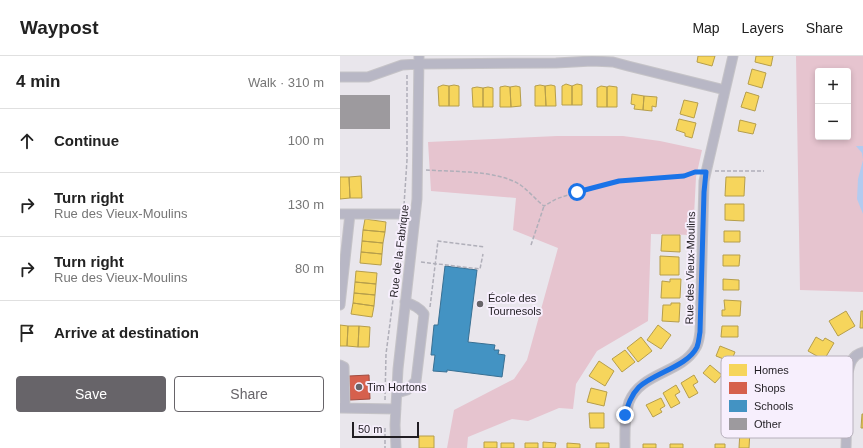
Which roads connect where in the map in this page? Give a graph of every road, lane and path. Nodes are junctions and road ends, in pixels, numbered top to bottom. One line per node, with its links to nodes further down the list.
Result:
1 (631, 56): 6 (street)
2 (734, 56): 8 (street, Rue des Vieux-Moulins)
3 (536, 59): 4 (street); 6 (street)
4 (419, 60): 5 (street); 9 (street, Rue de la Fabrique)
5 (407, 65): 7 (street); 15 (path)
6 (628, 66): 8 (street)
7 (340, 78)
8 (725, 90): 11 (street, Rue des Vieux-Moulins)
9 (418, 170): 12 (path); 16 (street, Rue de la Fabrique)
10 (764, 170): 11 (path)
11 (706, 172): 12 (path); 36 (street, Rue des Vieux-Moulins)
12 (544, 206): 17 (path)
13 (340, 214): 14 (street)
14 (350, 214): 15 (street); 23 (street)
15 (404, 214): 16 (street); 30 (path)
16 (415, 217): 22 (street, Rue de la Fabrique)
17 (531, 245)
18 (485, 247): 21 (path)
19 (483, 254): 21 (path)
20 (420, 262): 21 (path)
21 (435, 263): 24 (path)
22 (405, 302): 24 (street); 28 (street, Rue de la Fabrique)
23 (340, 305)
24 (424, 314): 28 (street)
25 (863, 352): 26 (street)
26 (853, 358)
27 (340, 366): 29 (street)
28 (396, 393): 31 (street, Rue de la Fabrique)
29 (343, 408): 30 (street)
30 (385, 409): 31 (street)
31 (396, 409): 35 (street, Rue de la Fabrique)
32 (385, 424): 34 (path)
33 (846, 438): 37 (street)
34 (386, 448)
35 (396, 448)
36 (625, 448)
37 (846, 448)

